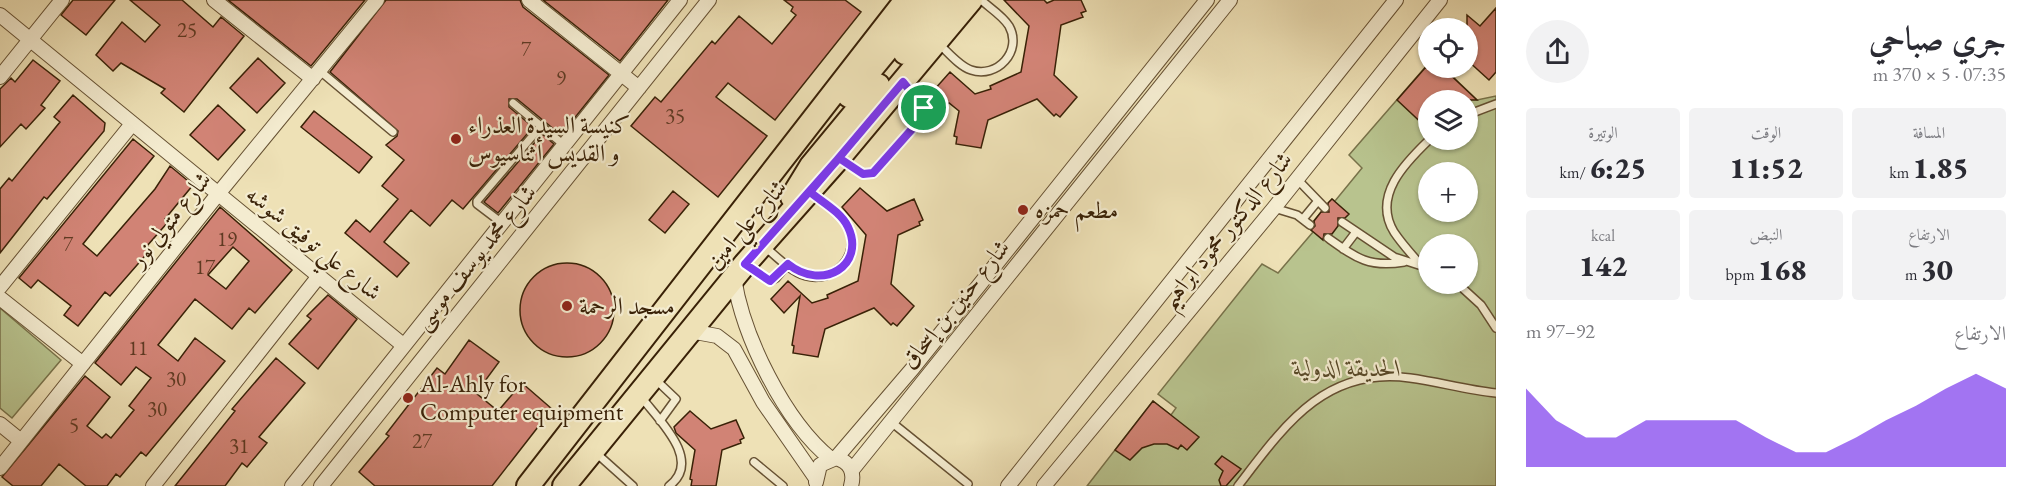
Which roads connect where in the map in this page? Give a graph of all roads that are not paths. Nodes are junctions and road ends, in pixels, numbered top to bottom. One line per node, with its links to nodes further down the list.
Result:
1 (62, 0): 18 (street)
2 (214, 0): 21 (street)
3 (377, 0): 21 (street, شارع متولي نور)
4 (529, 0): 16 (street)
5 (680, 0): 20 (street, شارع محمد يوسف موسى)
6 (709, 0): 24 (street, شارع محمد يوسف موسى)
7 (906, 0): 47 (main road, شارع علي امين)
8 (928, 0): 47 (main road)
9 (949, 0): 43 (main road)
10 (971, 0): 19 (main road, شارع علي امين)
11 (981, 0): 19 (lane)
12 (1207, 0): 73 (street, شارع حنين بن إسحاق)
13 (1230, 0): 68 (street, شارع حنين بن إسحاق)
14 (1396, 0): 87 (street, شارع الدكتور محمود ابراهيم)
15 (1440, 0): 34 (street, شارع الدكتور محمود ابراهيم)
16 (546, 5): 20 (street)
17 (0, 15): 18 (street, شارع علي توفيق شوشه)
18 (30, 39): 22 (street); 28 (street, شارع علي توفيق شوشه)
19 (936, 42): 23 (main road, شارع علي امين)
20 (621, 74): 24 (street); 31 (street, شارع محمد يوسف موسى)
21 (317, 75): 30 (lane); 36 (street, شارع متولي نور)
22 (0, 77)
23 (903, 82): 33 (main road, شارع علي امين); 33 (lane)
24 (639, 88): 81 (street, شارع محمد يوسف موسى)
25 (513, 103): 29 (lane)
26 (1496, 104): 27 (lane)
27 (1478, 111)
28 (132, 124): 36 (street, شارع علي توفيق شوشه); 56 (street)
29 (541, 126): 31 (lane); 42 (lane)
30 (393, 132)
31 (564, 145): 42 (street, شارع محمد يوسف موسى)
32 (1421, 150): 50 (lane)
33 (839, 158): 35 (main road, شارع علي امين)
34 (1297, 179): 37 (lane); 38 (street, شارع الدكتور محمود ابراهيم)
35 (810, 192): 43 (main road, شارع علي امين); 52 (lane)
36 (218, 194): 55 (street, شارع علي توفيق شوشه); 64 (street, شارع متولي نور)
37 (1317, 202): 39 (lane); 40 (lane)
38 (1274, 208): 40 (lane); 88 (street, شارع الدكتور محمود ابراهيم)
39 (1325, 208)
40 (1303, 219): 44 (lane)
41 (1342, 222): 45 (lane)
42 (502, 223): 62 (street, شارع محمد يوسف موسى)
43 (778, 225): 48 (main road, شارع علي امين)
44 (1310, 225)
45 (1356, 232): 49 (lane); 51 (lane)
46 (1328, 238): 49 (lane)
47 (720, 240): 82 (main road, شارع علي امين)
48 (762, 244): 52 (lane); 54 (main road, شارع علي امين)
49 (1342, 249): 51 (lane)
50 (1418, 258)
51 (1404, 262): 53 (lane)
52 (788, 264): 54 (lane)
53 (1418, 265)
54 (740, 271): 59 (street); 61 (main road, شارع علي امين)
55 (319, 276): 62 (street, شارع علي توفيق شوشه); 79 (street)
56 (0, 287)
57 (1470, 294): 60 (lane)
58 (0, 298): 64 (street)
59 (746, 326): 63 (street); 73 (street)
60 (1496, 328)
61 (690, 332): 63 (street); 65 (main road, شارع علي امين)
62 (403, 345): 80 (street, شارع محمد يوسف موسى)
63 (729, 345): 77 (street)
64 (83, 364): 71 (street, شارع متولي نور)
65 (653, 377): 67 (main road, شارع علي امين); 69 (lane)
66 (1496, 393): 89 (lane)
67 (639, 395): 69 (lane); 72 (main road, شارع علي امين)
68 (890, 421): 76 (street, شارع حنين بن إسحاق); 78 (lane)
69 (660, 422): 85 (lane)
70 (0, 424): 71 (street)
71 (21, 441): 75 (street, شارع متولي نور)
72 (593, 450): 83 (main road, شارع علي امين); 84 (lane)
73 (833, 459): 76 (street); 77 (street, شارع حنين بن إسحاق)
74 (754, 462): 86 (lane)
75 (0, 468)
76 (854, 480)
77 (815, 482)
78 (968, 484)
79 (153, 486)
80 (292, 486)
81 (321, 486)
82 (528, 486)
83 (564, 486)
84 (633, 486)
85 (669, 486)
86 (783, 486)
87 (1008, 486)
88 (1044, 486)
89 (1238, 486)

